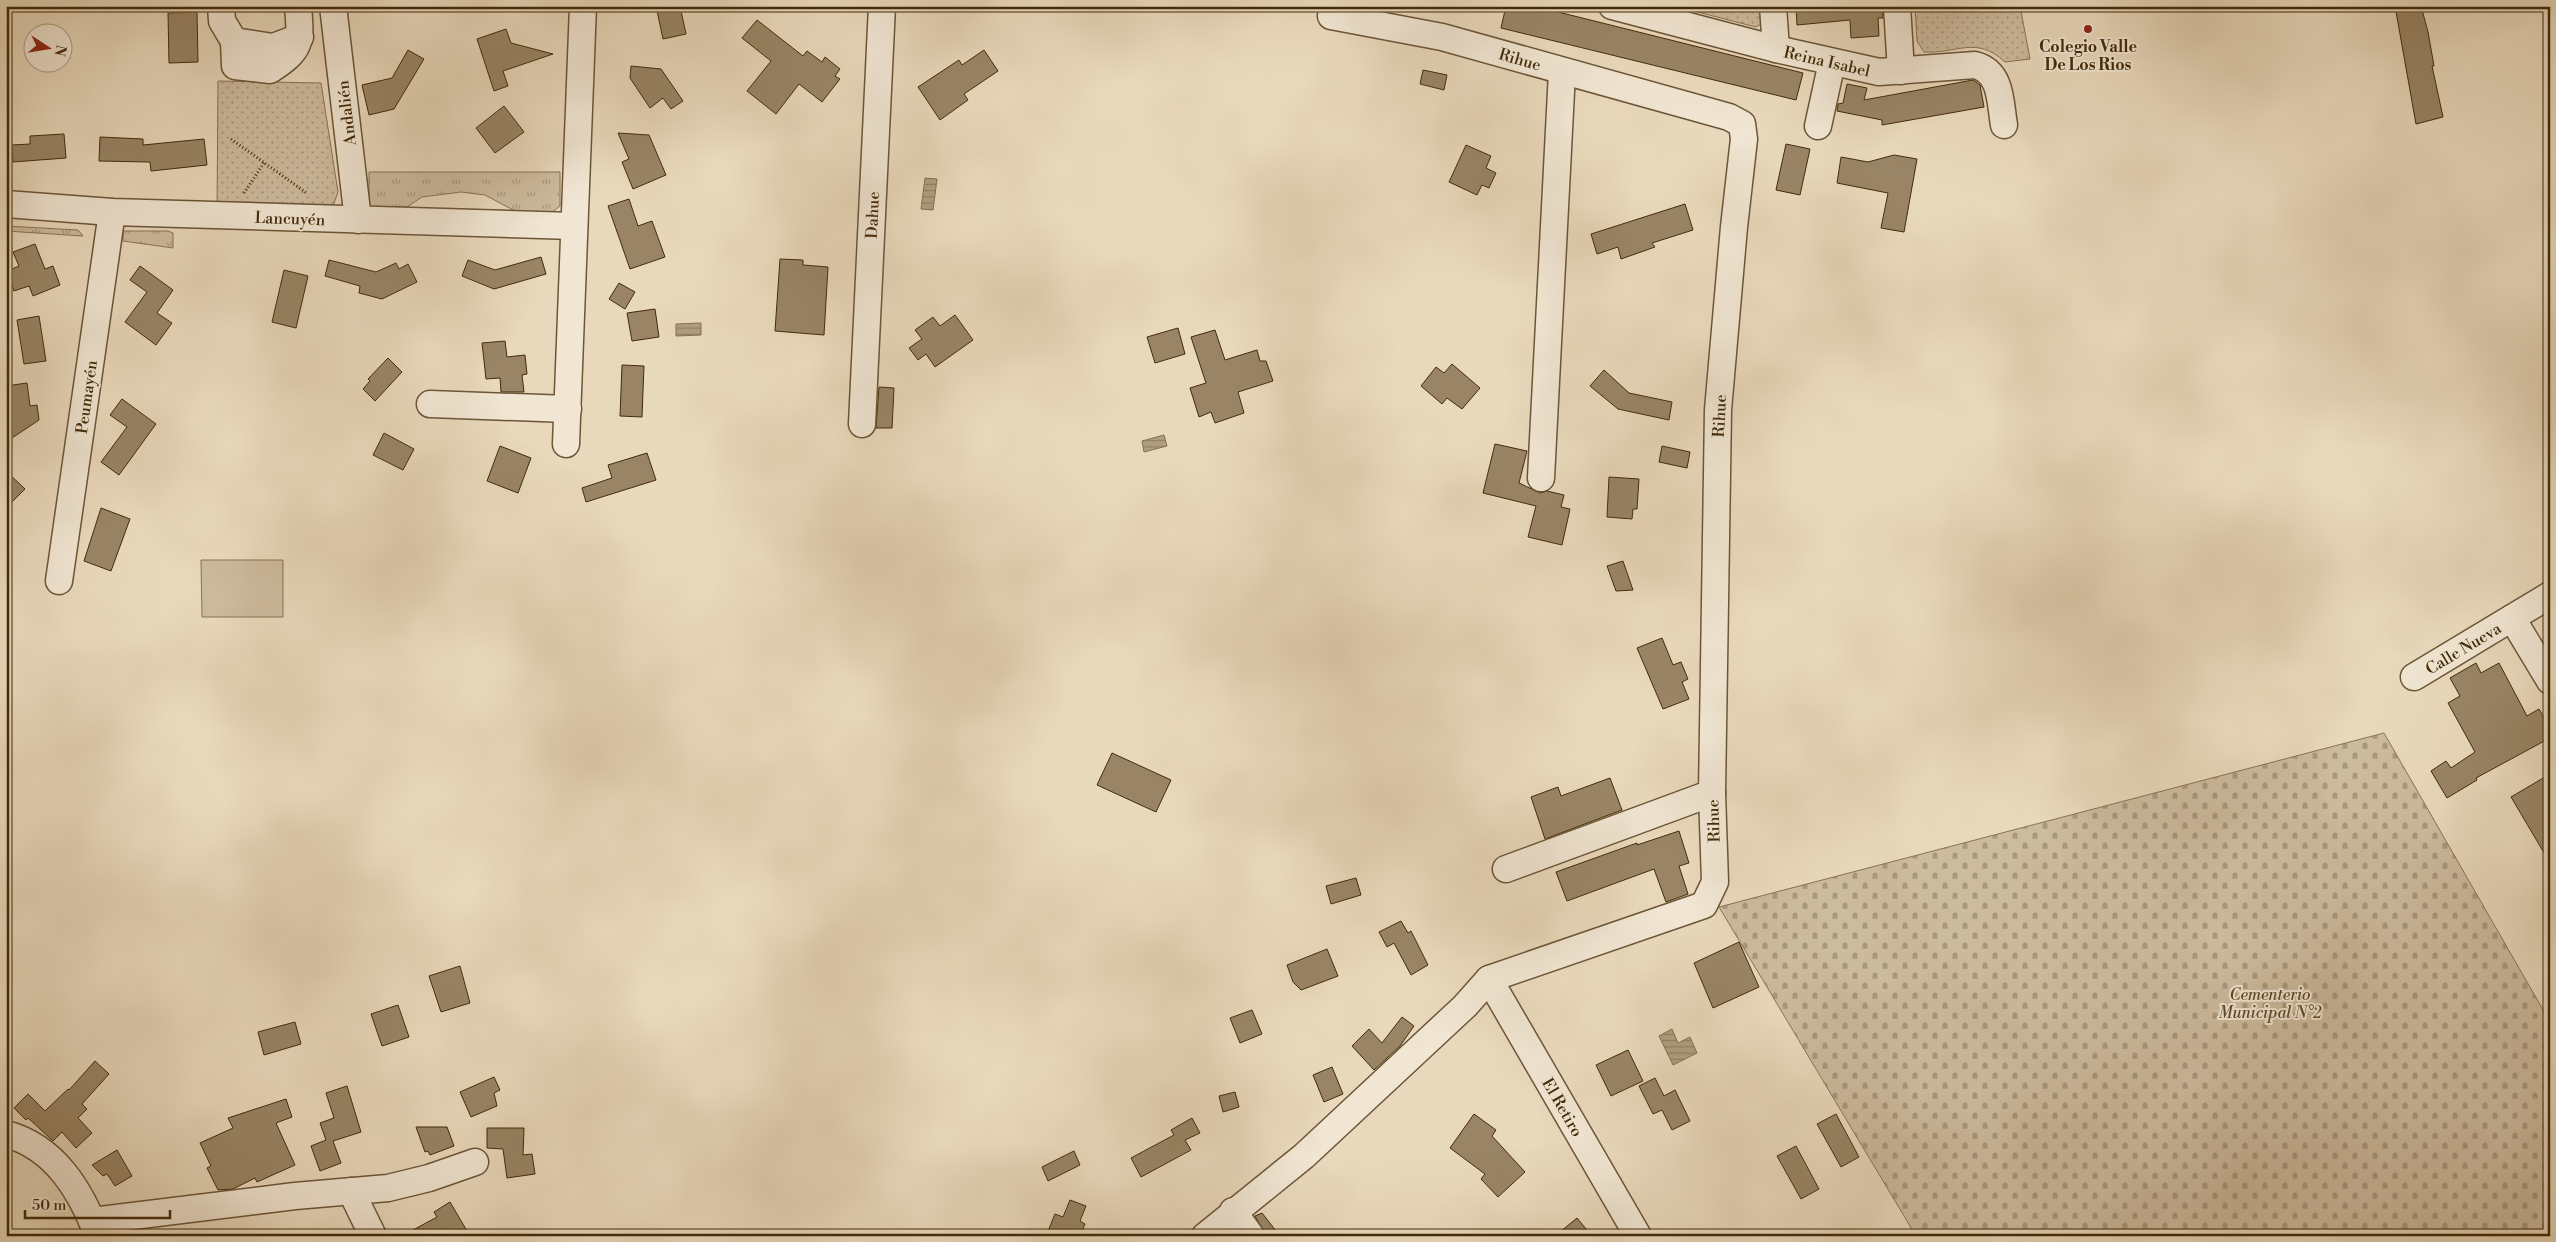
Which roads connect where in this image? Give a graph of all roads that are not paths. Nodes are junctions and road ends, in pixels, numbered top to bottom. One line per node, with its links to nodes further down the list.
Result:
1 (221, 6): 2 (street)
2 (298, 6)
3 (333, 6): 19 (street, Andalién)
4 (583, 6): 20 (street)
5 (882, 6): 23 (street, Dahue)
6 (1612, 6): 9 (street, Reina Isabel)
7 (1773, 6): 11 (street)
8 (1897, 6): 13 (street)
9 (1639, 10): 11 (street, Reina Isabel)
10 (1331, 16): 14 (street, Rihue)
11 (1776, 49): 12 (street, Reina Isabel)
12 (1832, 62): 13 (street, Reina Isabel); 16 (street)
13 (1901, 71): 15 (street, Reina Isabel)
14 (1562, 72): 25 (street); 31 (street, Rihue)
15 (2004, 125)
16 (1818, 126)
17 (6, 204): 18 (street, Lancuyén)
18 (112, 212): 19 (street, Lancuyén); 26 (street, Peumayén)
19 (358, 220): 20 (street, Lancuyén)
20 (574, 226): 22 (street)
21 (430, 404): 22 (street)
22 (568, 409): 24 (street)
23 (862, 424)
24 (566, 444)
25 (1541, 478)
26 (59, 581)
27 (2550, 595): 28 (street, Calle Nueva)
28 (2512, 618): 29 (street, Calle Nueva); 30 (street, Calle Nueva)
29 (2414, 677)
30 (2550, 681)
31 (1712, 793): 32 (street); 33 (street, Rihue)
32 (1506, 869)
33 (1489, 979): 37 (street); 42 (street, El Retiro)
34 (6, 1134): 38 (street)
35 (475, 1162): 36 (street)
36 (351, 1191): 38 (street); 39 (street)
37 (1233, 1211): 40 (street); 41 (street)
38 (95, 1228)
39 (373, 1236)
40 (1205, 1236)
41 (1251, 1236)
42 (1638, 1236)

